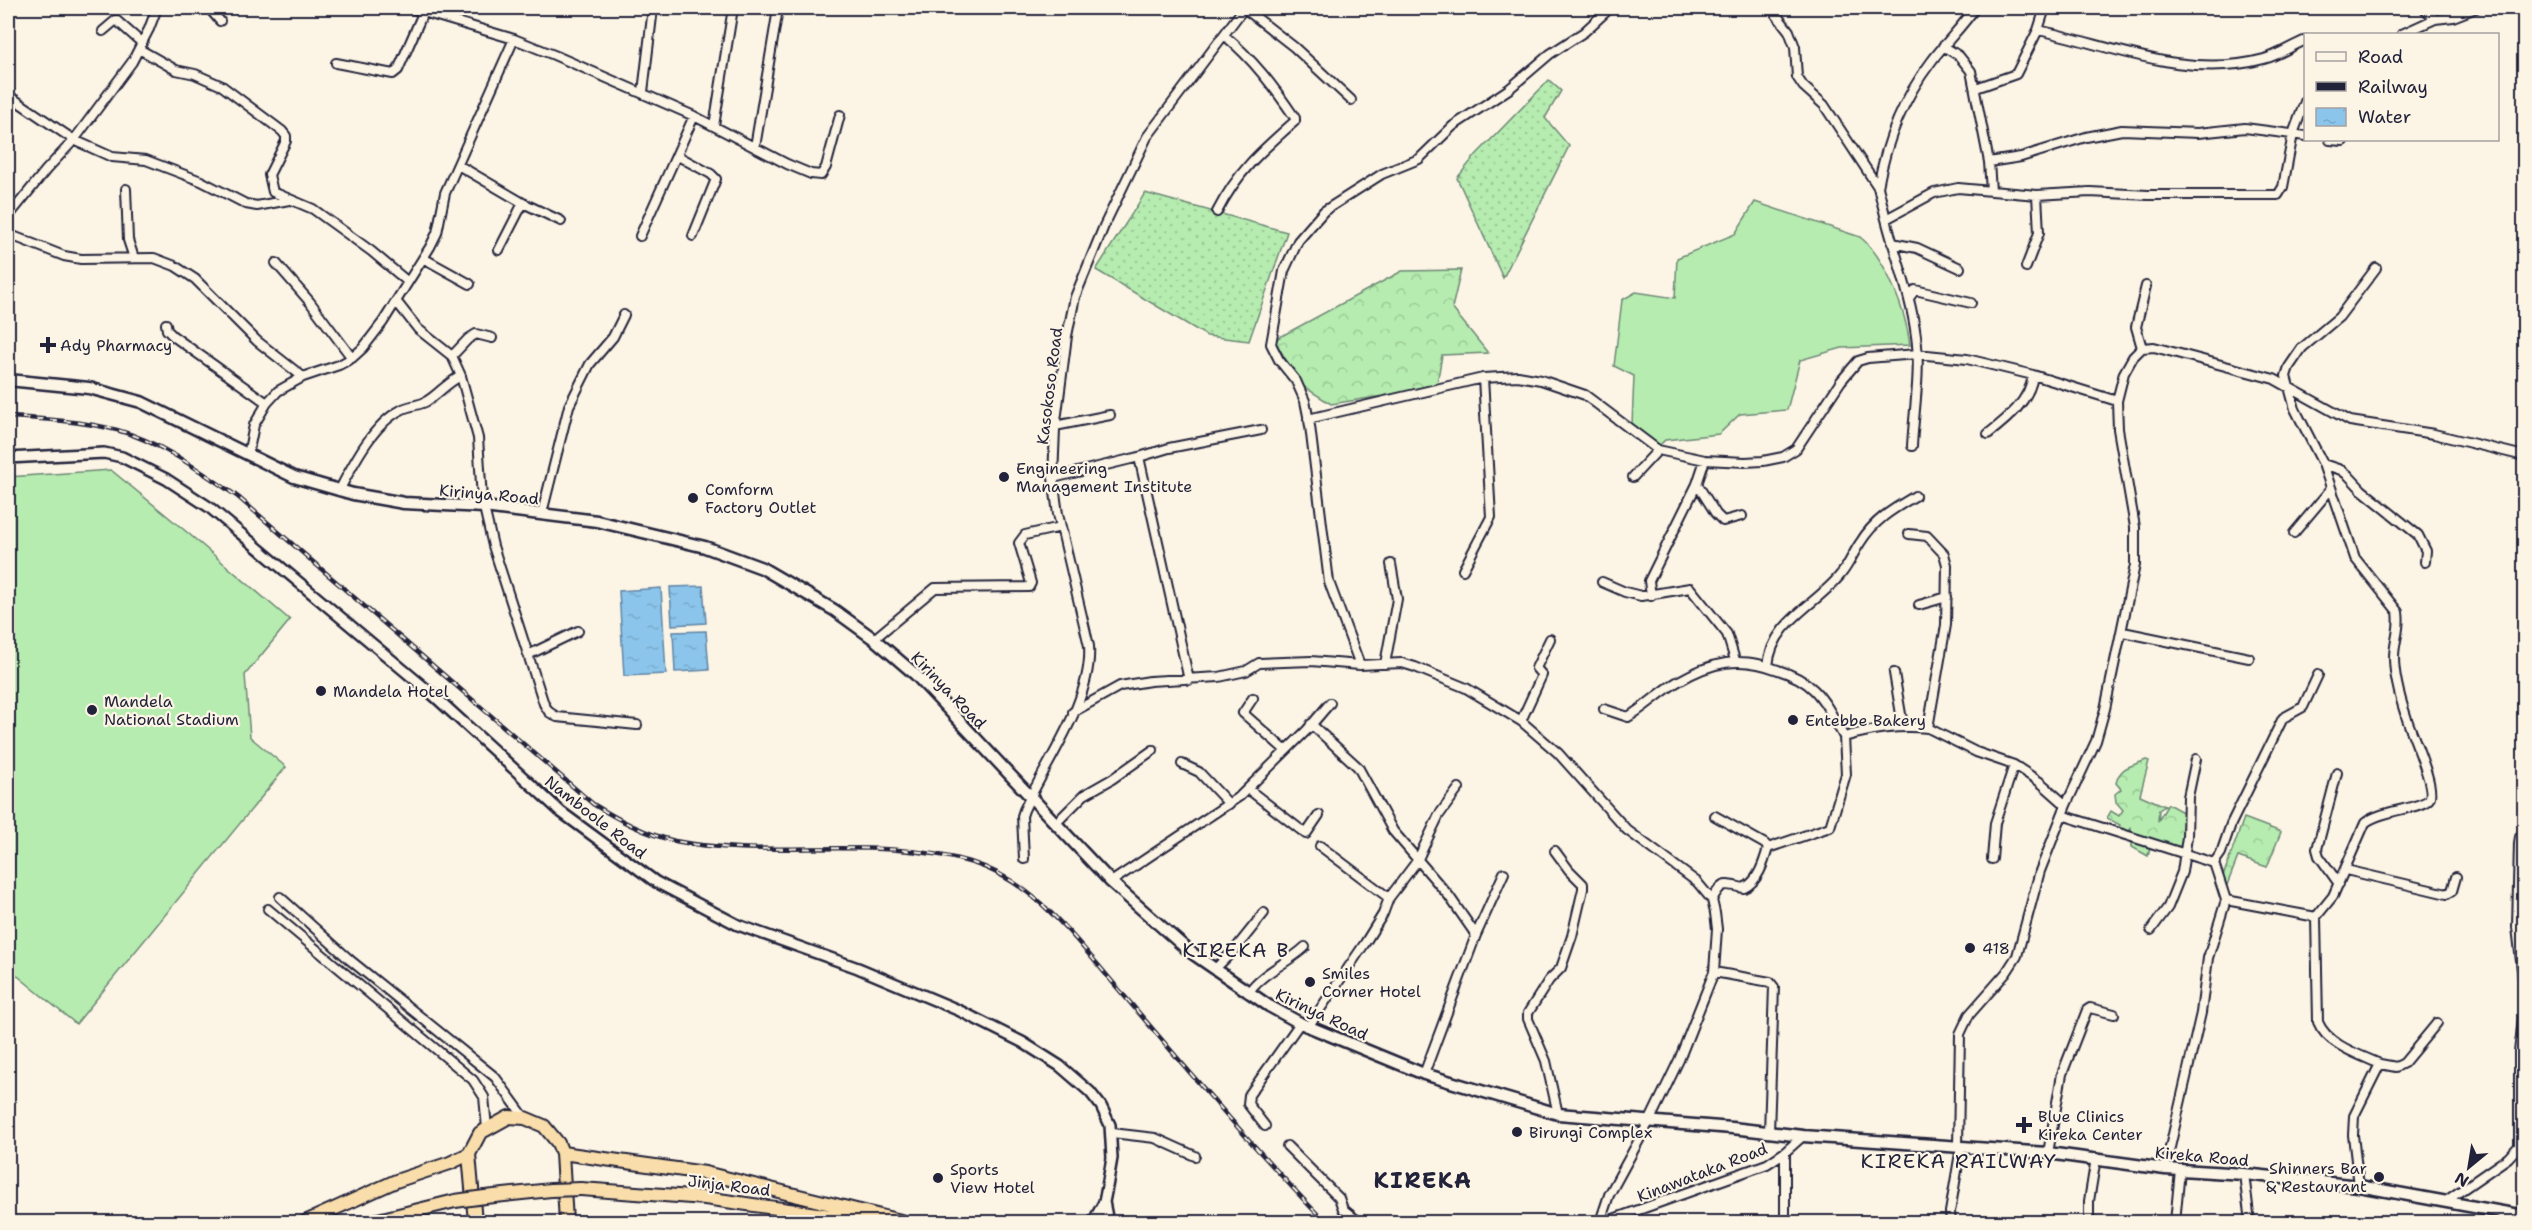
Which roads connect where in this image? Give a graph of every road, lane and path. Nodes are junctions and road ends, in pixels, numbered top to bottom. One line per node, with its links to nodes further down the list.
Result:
1 (157, 8): 24 (street)
2 (209, 8): 17 (street)
3 (410, 8): 14 (street)
4 (653, 8): 28 (street)
5 (733, 8): 34 (street)
6 (1244, 8): 21 (street, Kasokoso Road); 30 (street)
7 (1610, 8): 85 (street)
8 (1786, 8): 13 (street)
9 (1975, 8): 25 (street)
10 (2045, 8): 18 (street)
11 (2424, 8): 16 (street)
12 (2475, 8): 16 (street)
13 (1774, 10): 42 (street)
14 (423, 12): 22 (street); 26 (street)
15 (777, 15): 38 (street)
16 (2435, 19): 20 (street)
17 (220, 21)
18 (2038, 30): 23 (street); 27 (street)
19 (103, 31): 24 (street)
20 (2404, 33)
21 (1224, 35): 48 (street); 86 (street, Kasokoso Road)
22 (514, 39): 28 (street); 41 (street)
23 (2304, 41)
24 (141, 46): 37 (street); 46 (street)
25 (1944, 46): 27 (street); 42 (street)
26 (336, 63)
27 (1976, 88): 40 (street)
28 (643, 92): 33 (street)
29 (8, 94): 37 (street)
30 (1351, 100)
31 (2304, 104): 35 (street)
32 (840, 115): 38 (street)
33 (694, 116): 34 (street); 39 (street)
34 (714, 126): 38 (street)
35 (2293, 134): 36 (street); 40 (street); 45 (street)
36 (2304, 136)
37 (74, 140): 46 (street); 49 (street)
38 (755, 147)
39 (678, 156): 53 (street); 54 (street)
40 (1989, 162): 44 (street)
41 (458, 165): 47 (street); 58 (street)
42 (1878, 187): 50 (street)
43 (126, 189): 57 (street)
44 (1992, 191): 45 (street); 50 (street)
45 (2037, 195): 60 (street)
46 (289, 200): 63 (street)
47 (523, 203): 51 (street); 56 (street)
48 (1217, 212)
49 (8, 217)
50 (1886, 219): 55 (street)
51 (561, 221)
52 (8, 234): 57 (street)
53 (640, 236)
54 (693, 236)
55 (1892, 243): 61 (street); 66 (street)
56 (499, 250)
57 (134, 258): 78 (street)
58 (423, 258): 63 (street); 64 (street)
59 (276, 263): 75 (street)
60 (2026, 267)
61 (1960, 268)
62 (2376, 268): 81 (street)
63 (408, 282): 67 (street)
64 (470, 284)
65 (2146, 286): 72 (street)
66 (1909, 298): 68 (street); 73 (street)
67 (396, 301): 74 (street); 75 (street)
68 (1971, 303)
69 (624, 315): 104 (street)
70 (166, 324): 83 (street)
71 (492, 338): 74 (street)
72 (2142, 348): 81 (street); 82 (street)
73 (1917, 354): 76 (street); 89 (street); 95 (street)
74 (452, 356): 77 (street)
75 (352, 358): 78 (street)
76 (2033, 375): 82 (street); 88 (street)
77 (461, 376): 101 (street); 103 (street)
78 (303, 377): 83 (street)
79 (1483, 378): 85 (street); 90 (street); 111 (street)
80 (8, 380): 91 (main road, Kirinya Road)
81 (2287, 385): 92 (street); 96 (street)
82 (2117, 401): 117 (street)
83 (267, 403): 91 (street)
84 (1110, 415): 86 (street)
85 (1308, 418): 124 (street)
86 (1056, 426): 98 (street, Kasokoso Road)
87 (1262, 430): 93 (street)
88 (1988, 434)
89 (1912, 446)
90 (1658, 450): 95 (street); 97 (street)
91 (248, 455): 101 (main road, Kirinya Road)
92 (2524, 456)
93 (1139, 457): 98 (street); 128 (street)
94 (8, 458): 195 (street, Namboole Road)
95 (1705, 460): 99 (street)
96 (2323, 464): 100 (street); 109 (street)
97 (1633, 477)
98 (1053, 478): 106 (street, Kasokoso Road)
99 (1697, 484): 105 (street); 113 (street)
100 (2330, 490): 107 (street); 163 (street)
101 (339, 491): 103 (main road, Kirinya Road)
102 (1915, 496): 125 (street)
103 (484, 507): 104 (main road, Kirinya Road); 120 (street)
104 (542, 513): 118 (main road, Kirinya Road)
105 (1742, 516)
106 (1061, 527): 118 (street); 132 (street, Kasokoso Road)
107 (2294, 532)
108 (1909, 534): 114 (street)
109 (2426, 562)
110 (1391, 564): 123 (street)
111 (1463, 570)
112 (1602, 582): 113 (street)
113 (1651, 596): 122 (street)
114 (1947, 597): 115 (street); 137 (street)
115 (1919, 605)
116 (578, 631): 120 (street)
117 (2123, 632): 121 (street); 149 (street)
118 (874, 639): 147 (main road, Kirinya Road)
119 (1550, 639): 133 (street)
120 (528, 655): 135 (street)
121 (2248, 658)
122 (1735, 660): 125 (street); 131 (street)
123 (1385, 664): 124 (street); 133 (street)
124 (1360, 665): 128 (street)
125 (1768, 666): 138 (street)
126 (1894, 673): 136 (street)
127 (2318, 675): 162 (street)
128 (1189, 680): 132 (street)
129 (1253, 698): 140 (street)
130 (1330, 703): 134 (street)
131 (1604, 709)
132 (1073, 712): 147 (street, Kasokoso Road)
133 (1521, 721): 170 (street)
134 (1311, 724): 140 (street); 161 (street)
135 (637, 725)
136 (1903, 726): 137 (street); 138 (street)
137 (1928, 728): 143 (street)
138 (1844, 737): 156 (street)
139 (1153, 750): 153 (street)
140 (1285, 750): 146 (street)
141 (2196, 759): 158 (street)
142 (1182, 764): 148 (street)
143 (2014, 765): 149 (street); 160 (street)
144 (2337, 772): 167 (street)
145 (1459, 788): 161 (street)
146 (1248, 789): 148 (street); 150 (street)
147 (1029, 798): 153 (main road, Kirinya Road); 159 (street, Kasokoso Road)
148 (1229, 804): 166 (street)
149 (2066, 805): 151 (street)
150 (1319, 815)
151 (2061, 815): 158 (street); 199 (street)
152 (1715, 816): 156 (street)
153 (1055, 824): 166 (main road, Kirinya Road)
154 (2524, 832): 177 (street)
155 (1320, 846): 169 (street)
156 (1768, 848): 170 (street)
157 (1556, 851): 189 (street)
158 (2184, 853): 162 (street); 175 (street)
159 (1024, 859)
160 (1992, 859)
161 (1417, 861): 169 (street); 176 (street)
162 (2214, 862): 171 (street)
163 (2346, 870): 165 (street); 167 (street)
164 (1504, 873): 176 (street)
165 (2456, 877)
166 (1111, 882): 179 (main road, Kirinya Road)
167 (2339, 884): 174 (street)
168 (280, 897): 190 (street)
169 (1389, 898): 186 (street)
170 (1712, 900): 180 (street)
171 (2226, 900): 174 (street); 206 (street)
172 (268, 909): 193 (street)
173 (1264, 913): 179 (street)
174 (2316, 917): 187 (street)
175 (2151, 930)
176 (1476, 935): 188 (street)
177 (2521, 939): 181 (street)
178 (1305, 947): 182 (street)
179 (1215, 969): 182 (main road, Kirinya Road)
180 (1713, 972): 191 (street); 194 (street)
181 (2524, 988)
182 (1248, 993): 186 (main road, Kirinya Road)
183 (2524, 1011): 197 (street)
184 (2114, 1014): 202 (street)
185 (2437, 1023): 187 (street)
186 (1304, 1025): 188 (main road, Kirinya Road); 192 (street)
187 (2380, 1064): 209 (street)
188 (1424, 1074): 189 (main road, Kirinya Road)
189 (1558, 1114): 191 (main road, Kirinya Road)
190 (525, 1118): 193 (highway); 201 (highway)
191 (1650, 1120): 194 (main road, Kirinya Road); 223 (street)
192 (1265, 1126)
193 (487, 1128): 203 (highway)
194 (1769, 1132): 196 (main road, Kirinya Road)
195 (1112, 1134): 204 (street); 211 (street, Namboole Road)
196 (1803, 1136): 199 (main road, Kireka Road); 200 (street, Kinawataka Road)
197 (2522, 1145): 210 (street)
198 (1287, 1146): 222 (street)
199 (1959, 1146): 202 (main road, Kireka Road); 226 (street)
200 (1785, 1152): 224 (street, Kinawataka Road); 225 (street)
201 (562, 1153): 217 (highway); 219 (highway)
202 (2048, 1153): 205 (main road, Kireka Road)
203 (469, 1154): 214 (highway); 216 (highway)
204 (1195, 1156)
205 (2096, 1158): 206 (main road, Kireka Road); 227 (street)
206 (2165, 1169): 207 (main road, Kireka Road)
207 (2180, 1170): 208 (main road, Kireka Road); 228 (street)
208 (2244, 1174): 209 (main road, Kireka Road); 229 (street)
209 (2359, 1186): 210 (main road, Kireka Road)
210 (2446, 1201): 213 (main road, Kireka Road)
211 (1104, 1202): 220 (street, Namboole Road); 221 (street)
212 (2524, 1216): 213 (main road, Kireka Road)
213 (2502, 1217)
214 (305, 1222)
215 (370, 1222): 218 (highway, Jinja Road, bridge)
216 (475, 1222)
217 (566, 1222)
218 (872, 1222)
219 (905, 1222)
220 (1093, 1222)
221 (1108, 1222)
222 (1359, 1222)
223 (1600, 1222)
224 (1605, 1222)
225 (1785, 1222)
226 (1951, 1222)
227 (2089, 1222)
228 (2175, 1222)
229 (2250, 1222)

